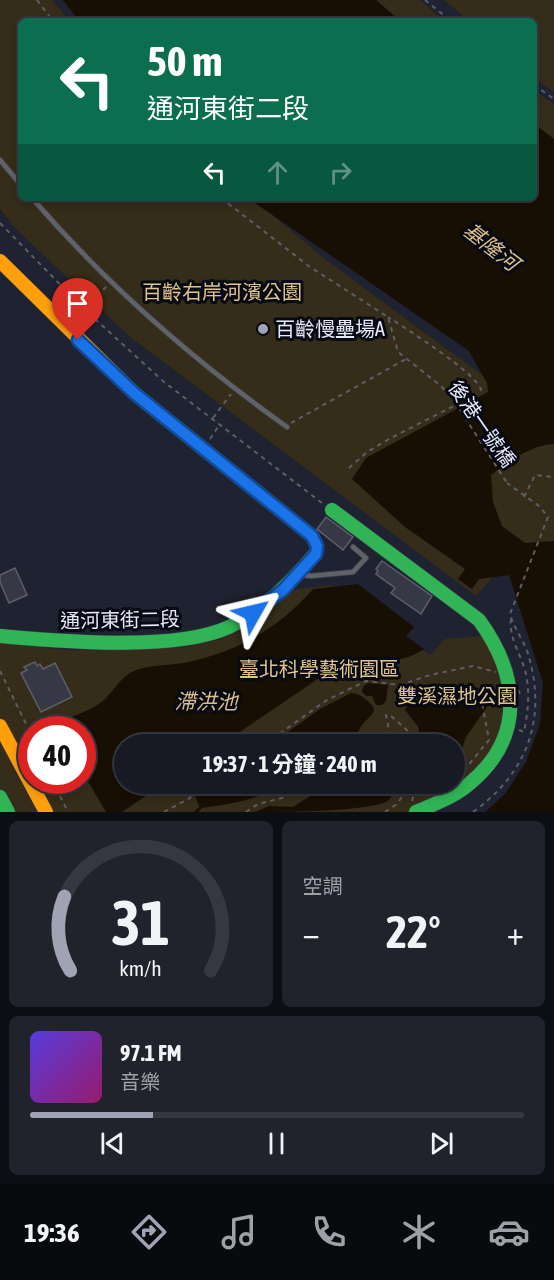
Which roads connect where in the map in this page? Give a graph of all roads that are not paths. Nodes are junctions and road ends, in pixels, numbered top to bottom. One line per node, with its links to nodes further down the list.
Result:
1 (0, 160): 2 (lane)
2 (18, 181)
3 (35, 201): 5 (lane)
4 (0, 261): 8 (street, 通河東街二段)
5 (287, 427)
6 (332, 510): 12 (street)
7 (353, 547): 8 (lane)
8 (299, 574): 9 (street, 通河東街二段)
9 (0, 636)
10 (0, 726): 14 (street)
11 (0, 797): 13 (street)
12 (414, 808)
13 (8, 812)
14 (46, 812)

